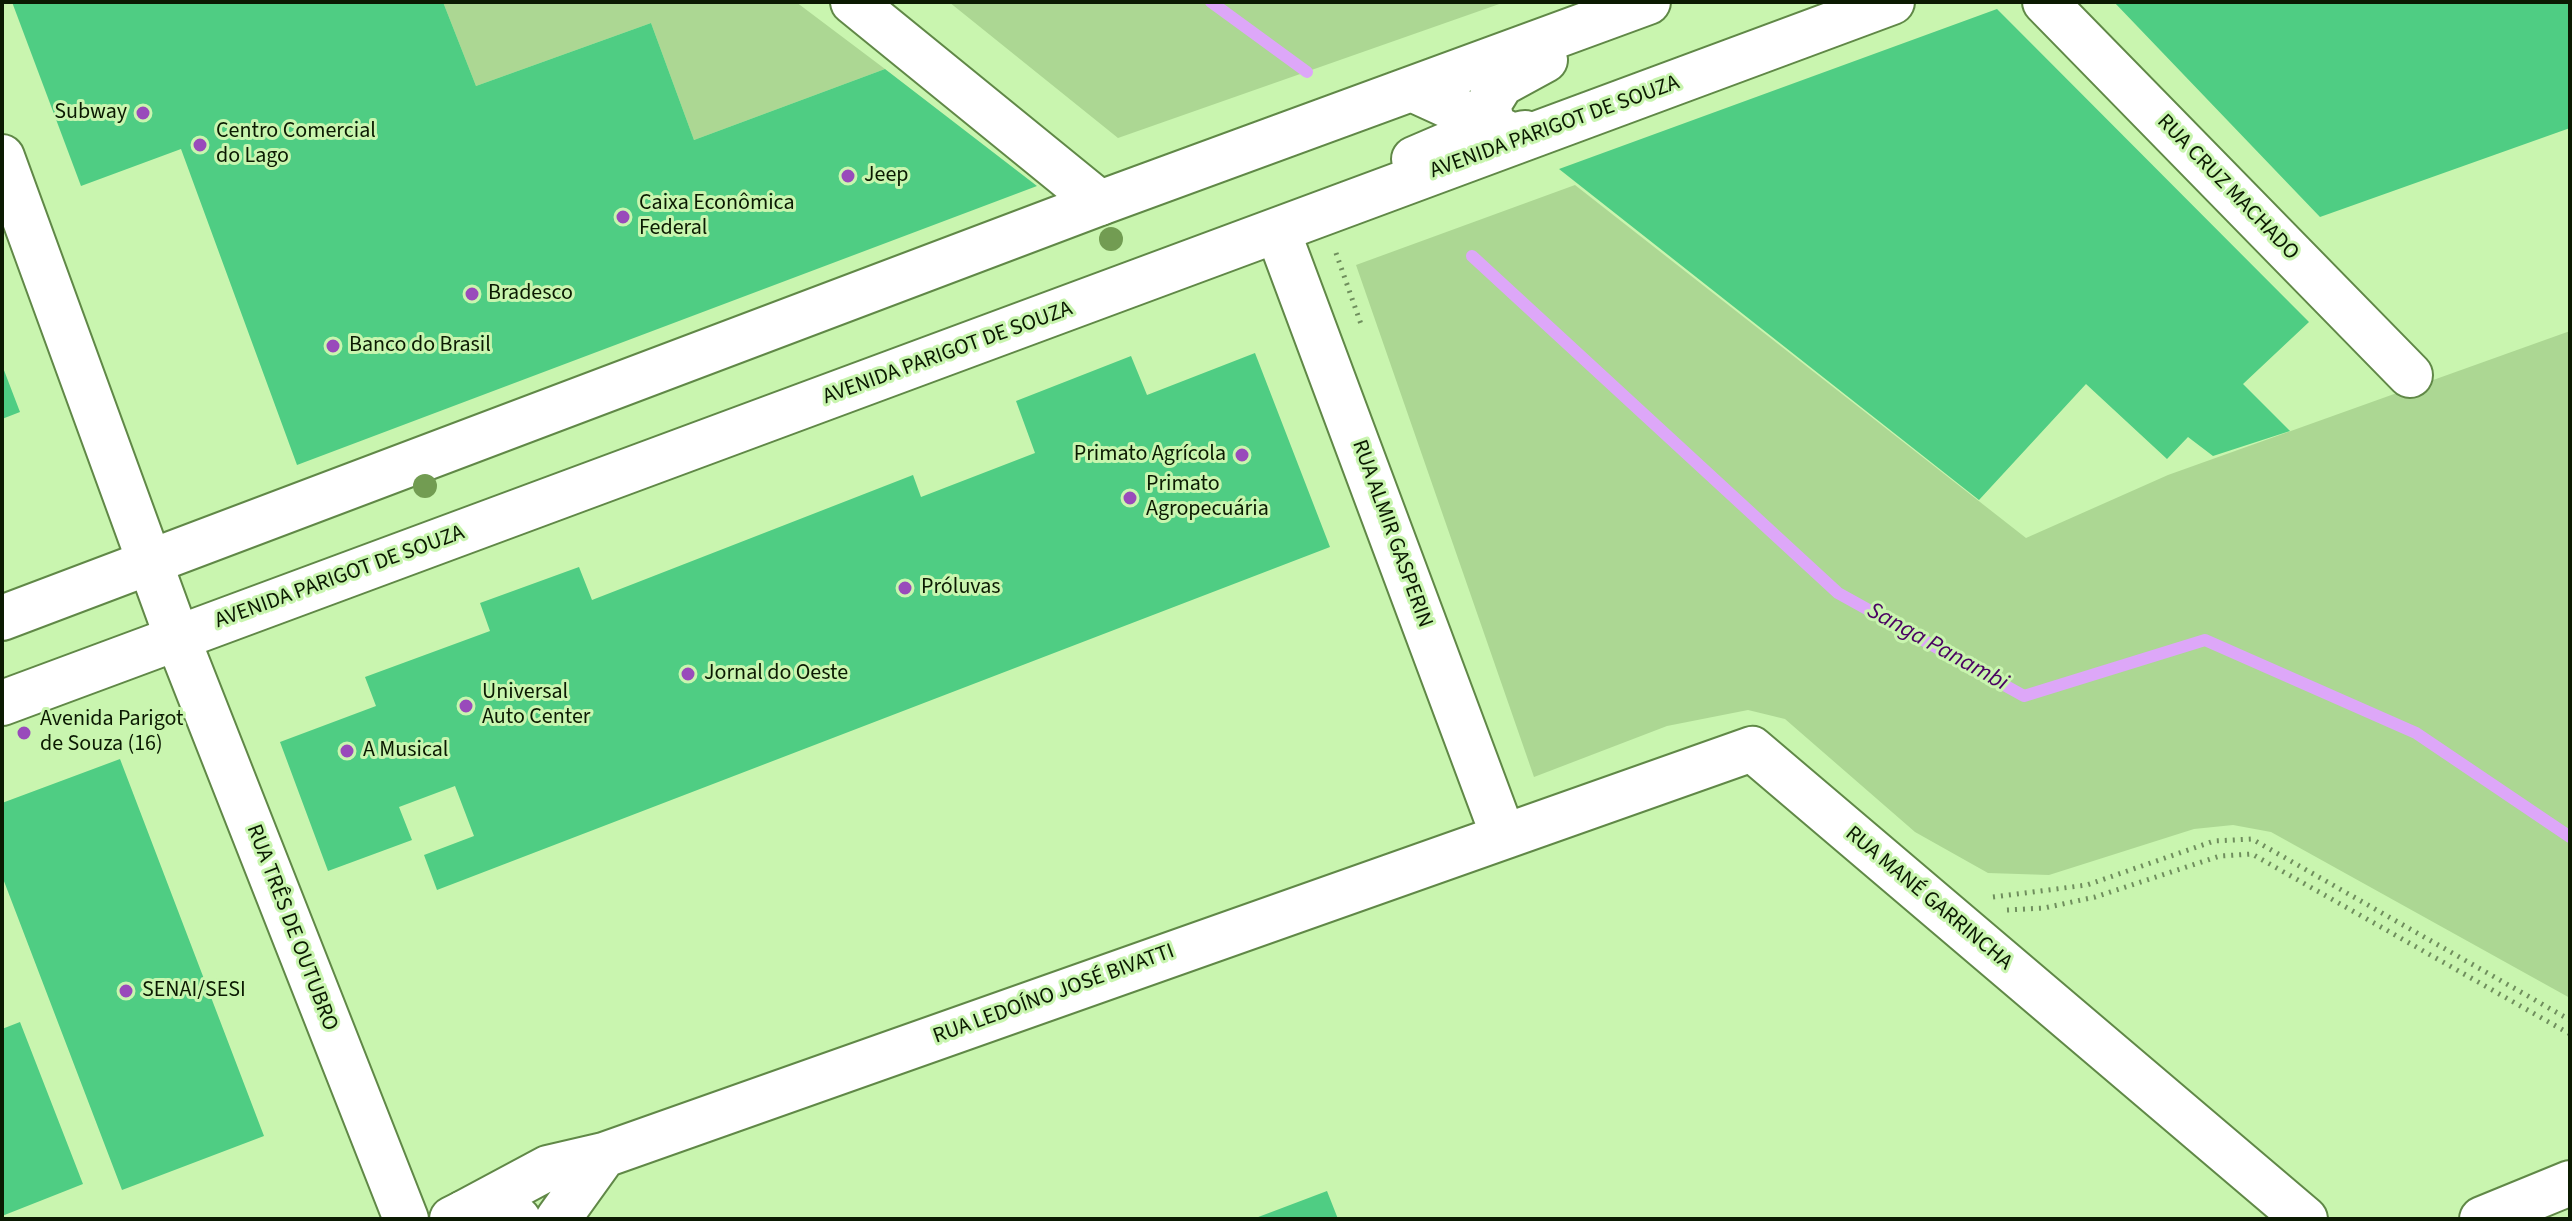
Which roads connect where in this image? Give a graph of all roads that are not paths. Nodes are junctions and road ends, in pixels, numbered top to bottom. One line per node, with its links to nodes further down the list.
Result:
1 (853, 2): 8 (street)
2 (1892, 2): 6 (street, AVENIDA PARIGOT DE SOUZA)
3 (2045, 2): 10 (street, RUA CRUZ MACHADO)
4 (1622, 6): 5 (street); 6 (street)
5 (1414, 90): 8 (street); 9 (street)
6 (1551, 130): 9 (street, AVENIDA PARIGOT DE SOUZA)
7 (2, 157): 11 (street)
8 (1100, 203): 11 (street)
9 (1278, 232): 13 (street, AVENIDA PARIGOT DE SOUZA); 15 (street, RUA ALMIR GASPERIN)
10 (2410, 375)
11 (150, 564): 12 (street); 13 (street, RUA TRÊS DE OUTUBRO)
12 (2, 618)
13 (177, 637): 14 (street, AVENIDA PARIGOT DE SOUZA); 19 (street, RUA TRÊS DE OUTUBRO)
14 (2, 703)
15 (1503, 835): 16 (street, RUA LEDOÍNO JOSÉ BIVATTI); 22 (street, RUA MANÉ GARRINCHA)
16 (604, 1155): 18 (street, RUA LEDOÍNO JOSÉ BIVATTI); 21 (street)
17 (2570, 1183): 23 (street)
18 (458, 1216): 20 (street)
19 (406, 1219)
20 (518, 1219)
21 (558, 1219)
22 (2305, 1219)
23 (2482, 1219)

